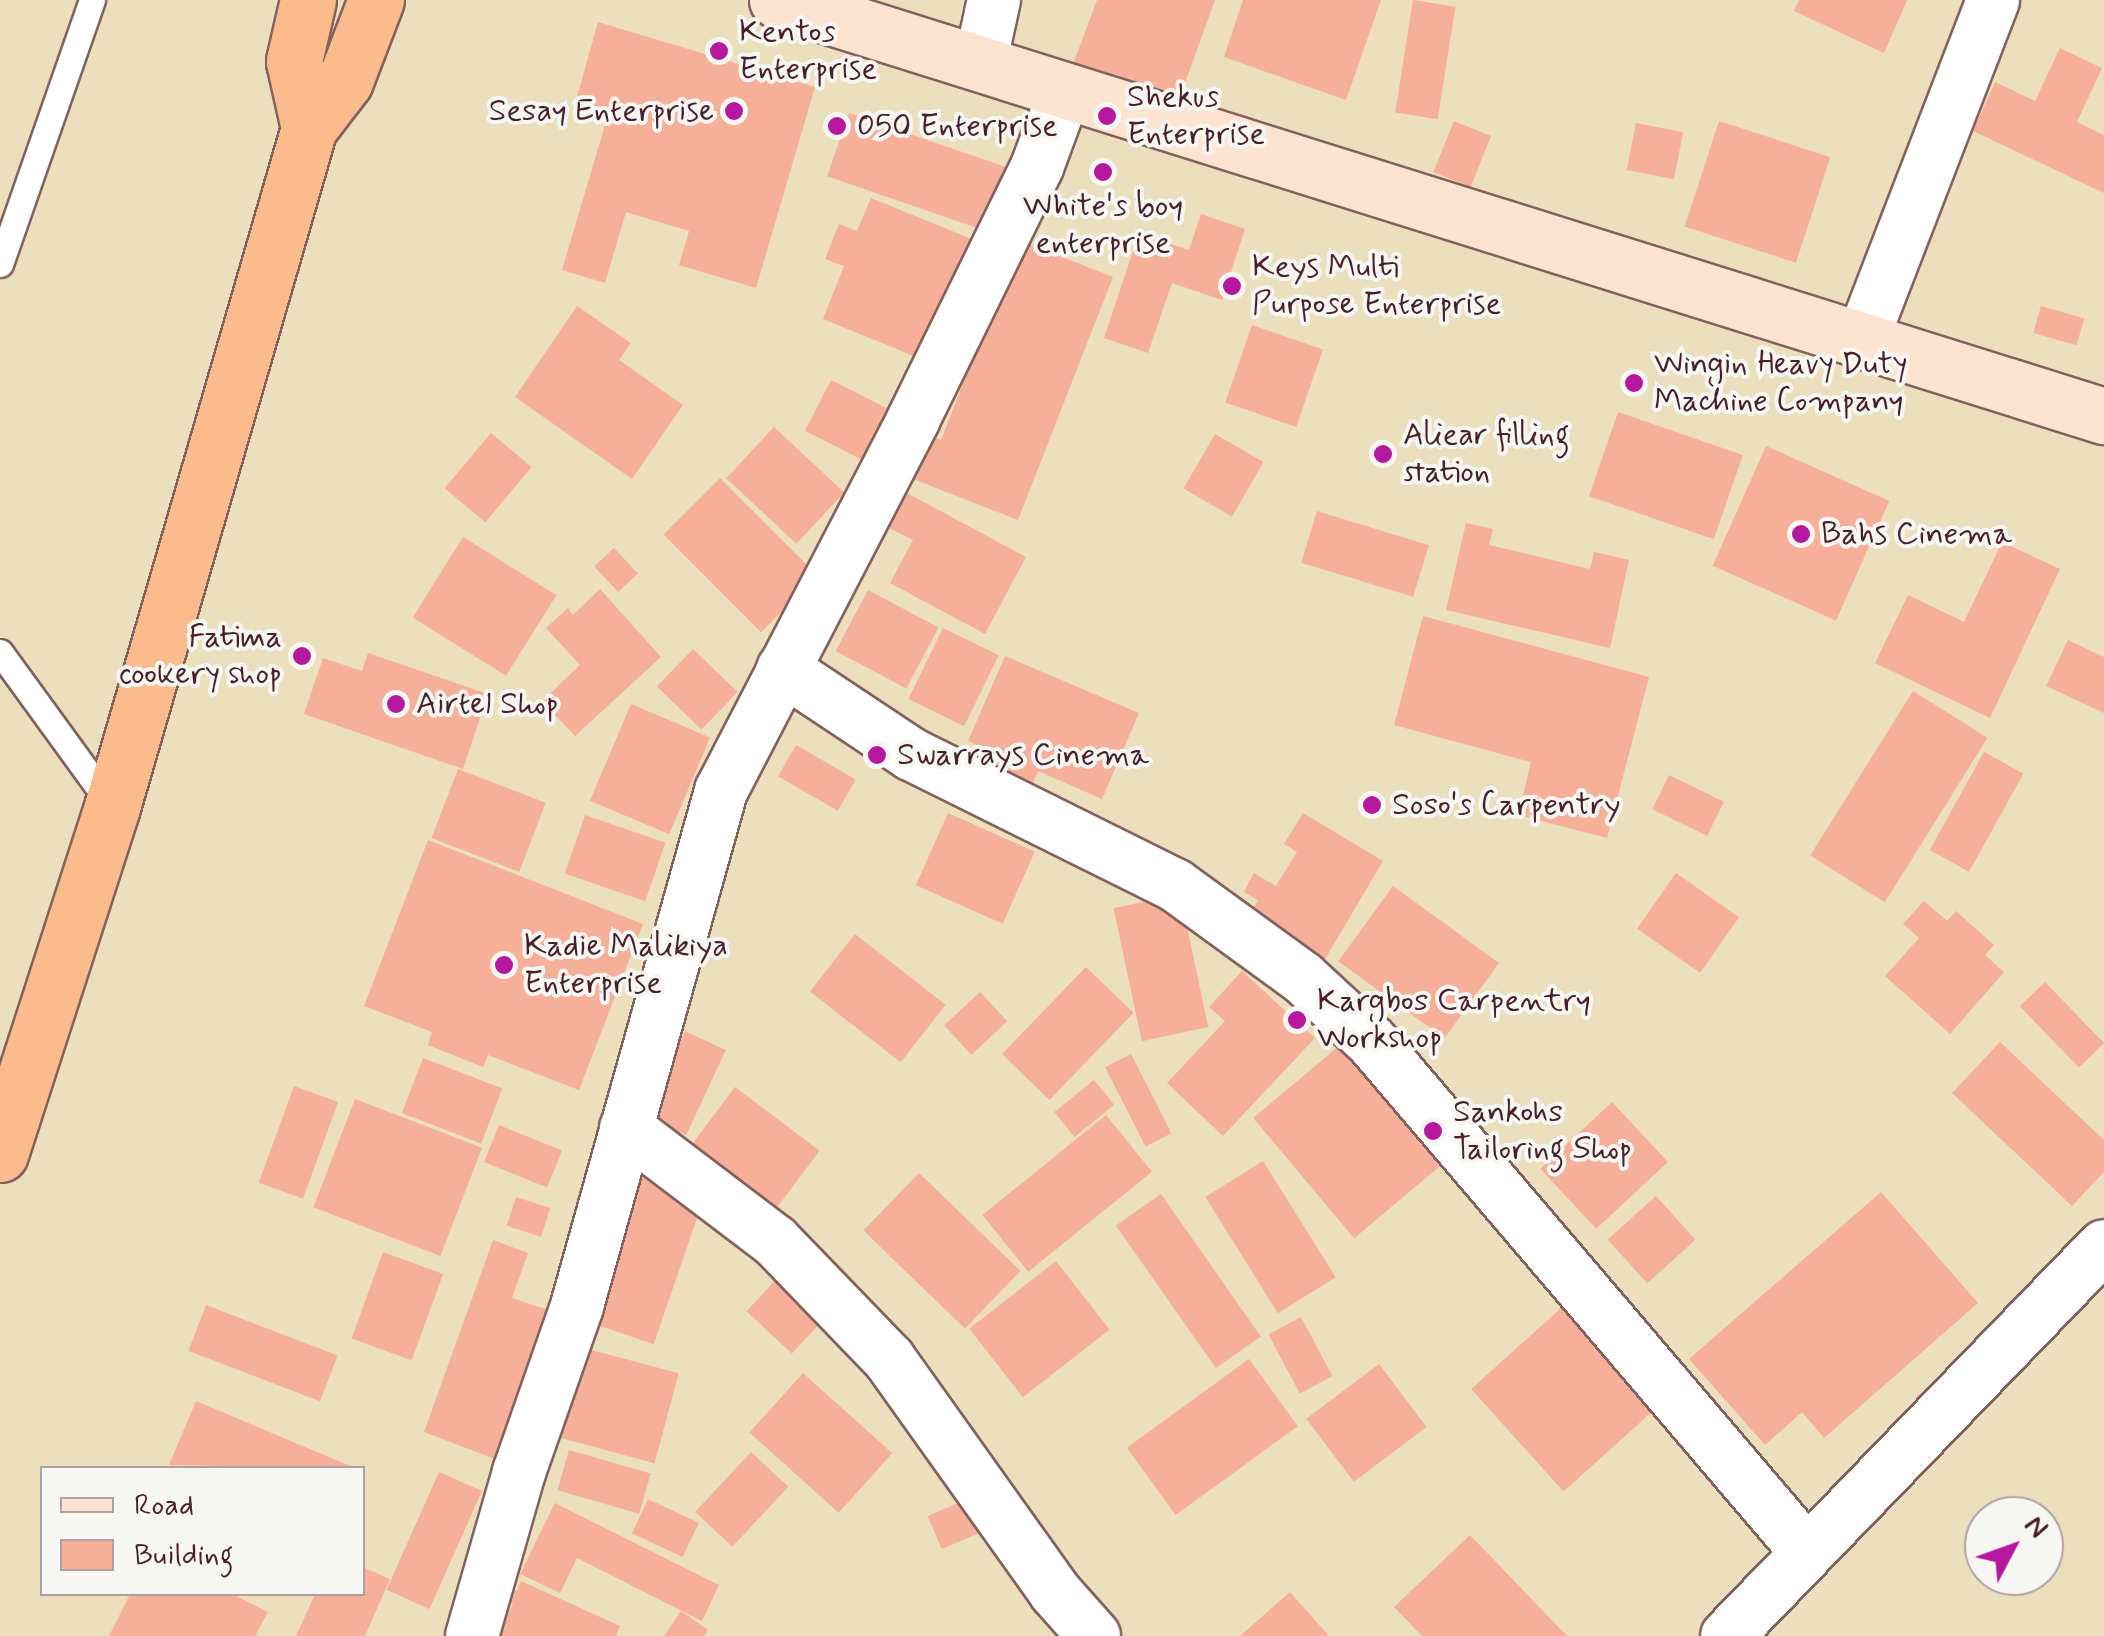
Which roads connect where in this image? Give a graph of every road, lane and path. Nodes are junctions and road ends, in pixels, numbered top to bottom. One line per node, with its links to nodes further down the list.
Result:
1 (92, 0): 10 (lane)
2 (308, 0): 9 (highway)
3 (376, 0): 9 (highway)
4 (776, 0): 7 (main road)
5 (994, 0): 7 (street)
6 (1993, 0): 11 (street)
7 (980, 64): 8 (main road)
8 (1066, 92): 11 (main road); 14 (street)
9 (309, 128): 15 (highway)
10 (0, 264)
11 (1862, 340): 12 (main road)
12 (2104, 416)
13 (0, 652): 15 (lane)
14 (783, 668): 16 (street); 19 (street)
15 (112, 807): 17 (highway)
16 (626, 1128): 20 (street); 21 (street)
17 (3, 1133)
18 (2104, 1246): 19 (street)
19 (1806, 1551): 22 (street)
20 (472, 1636)
21 (1094, 1636)
22 (1728, 1636)

